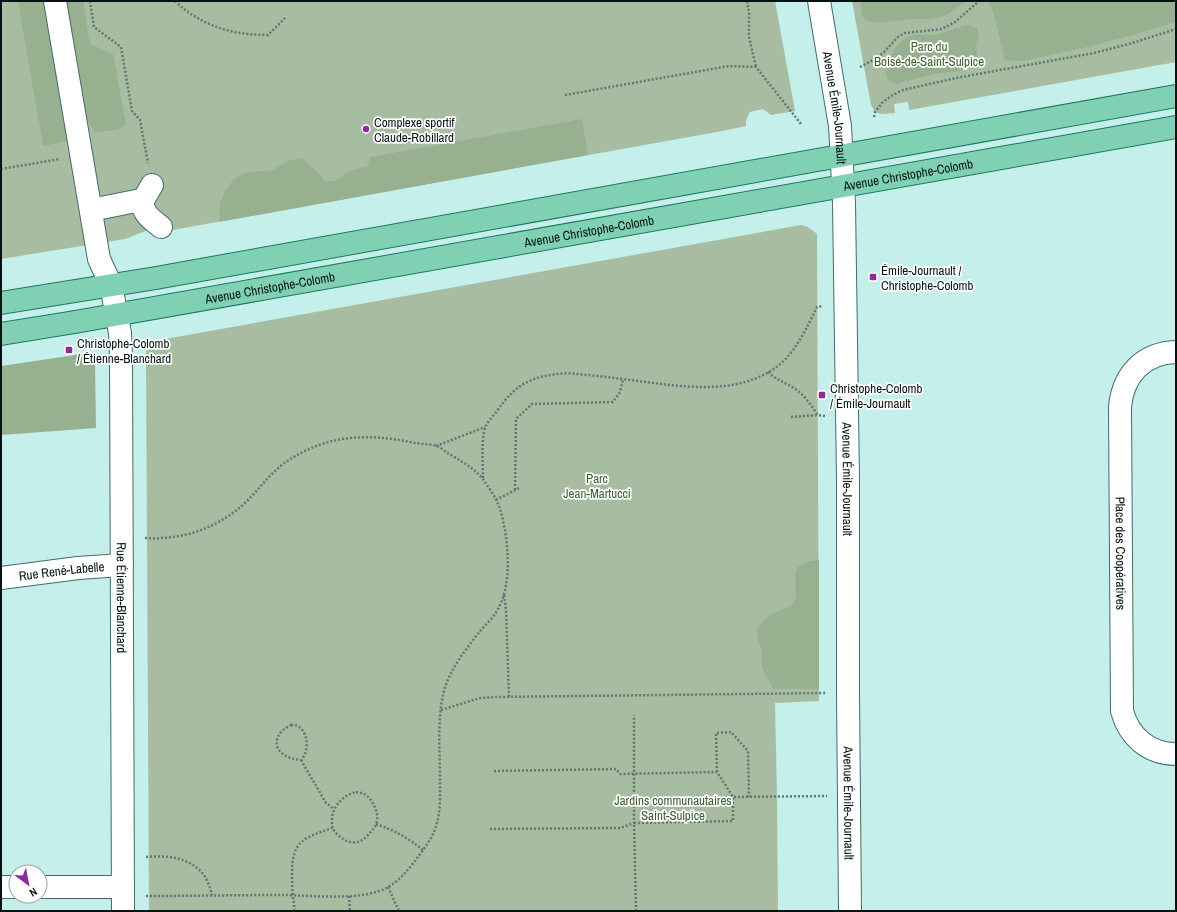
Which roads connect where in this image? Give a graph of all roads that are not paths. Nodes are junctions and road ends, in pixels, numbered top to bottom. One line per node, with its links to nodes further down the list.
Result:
1 (55, 1): 7 (street, Rue Étienne-Blanchard)
2 (820, 1): 5 (street, Avenue Émile-Journault)
3 (1176, 96): 5 (main road)
4 (1176, 127): 6 (main road, Avenue Christophe-Colomb)
5 (842, 155): 6 (street, Avenue Émile-Journault); 9 (main road)
6 (843, 186): 11 (main road, Avenue Christophe-Colomb); 20 (street, Avenue Émile-Journault)
7 (91, 210): 8 (street); 9 (street, Rue Étienne-Blanchard)
8 (161, 227)
9 (111, 285): 10 (main road); 11 (street, Rue Étienne-Blanchard)
10 (1, 303)
11 (117, 315): 12 (main road, Avenue Christophe-Colomb); 14 (street, Rue Étienne-Blanchard)
12 (1, 334)
13 (1176, 352): 16 (street, Place des Coopératives)
14 (122, 565): 15 (street, Rue René-Labelle); 18 (street, Rue Étienne-Blanchard)
15 (1, 578)
16 (1176, 754)
17 (48, 887): 18 (street)
18 (123, 887): 19 (street, Rue Étienne-Blanchard)
19 (123, 911)
20 (850, 911)

